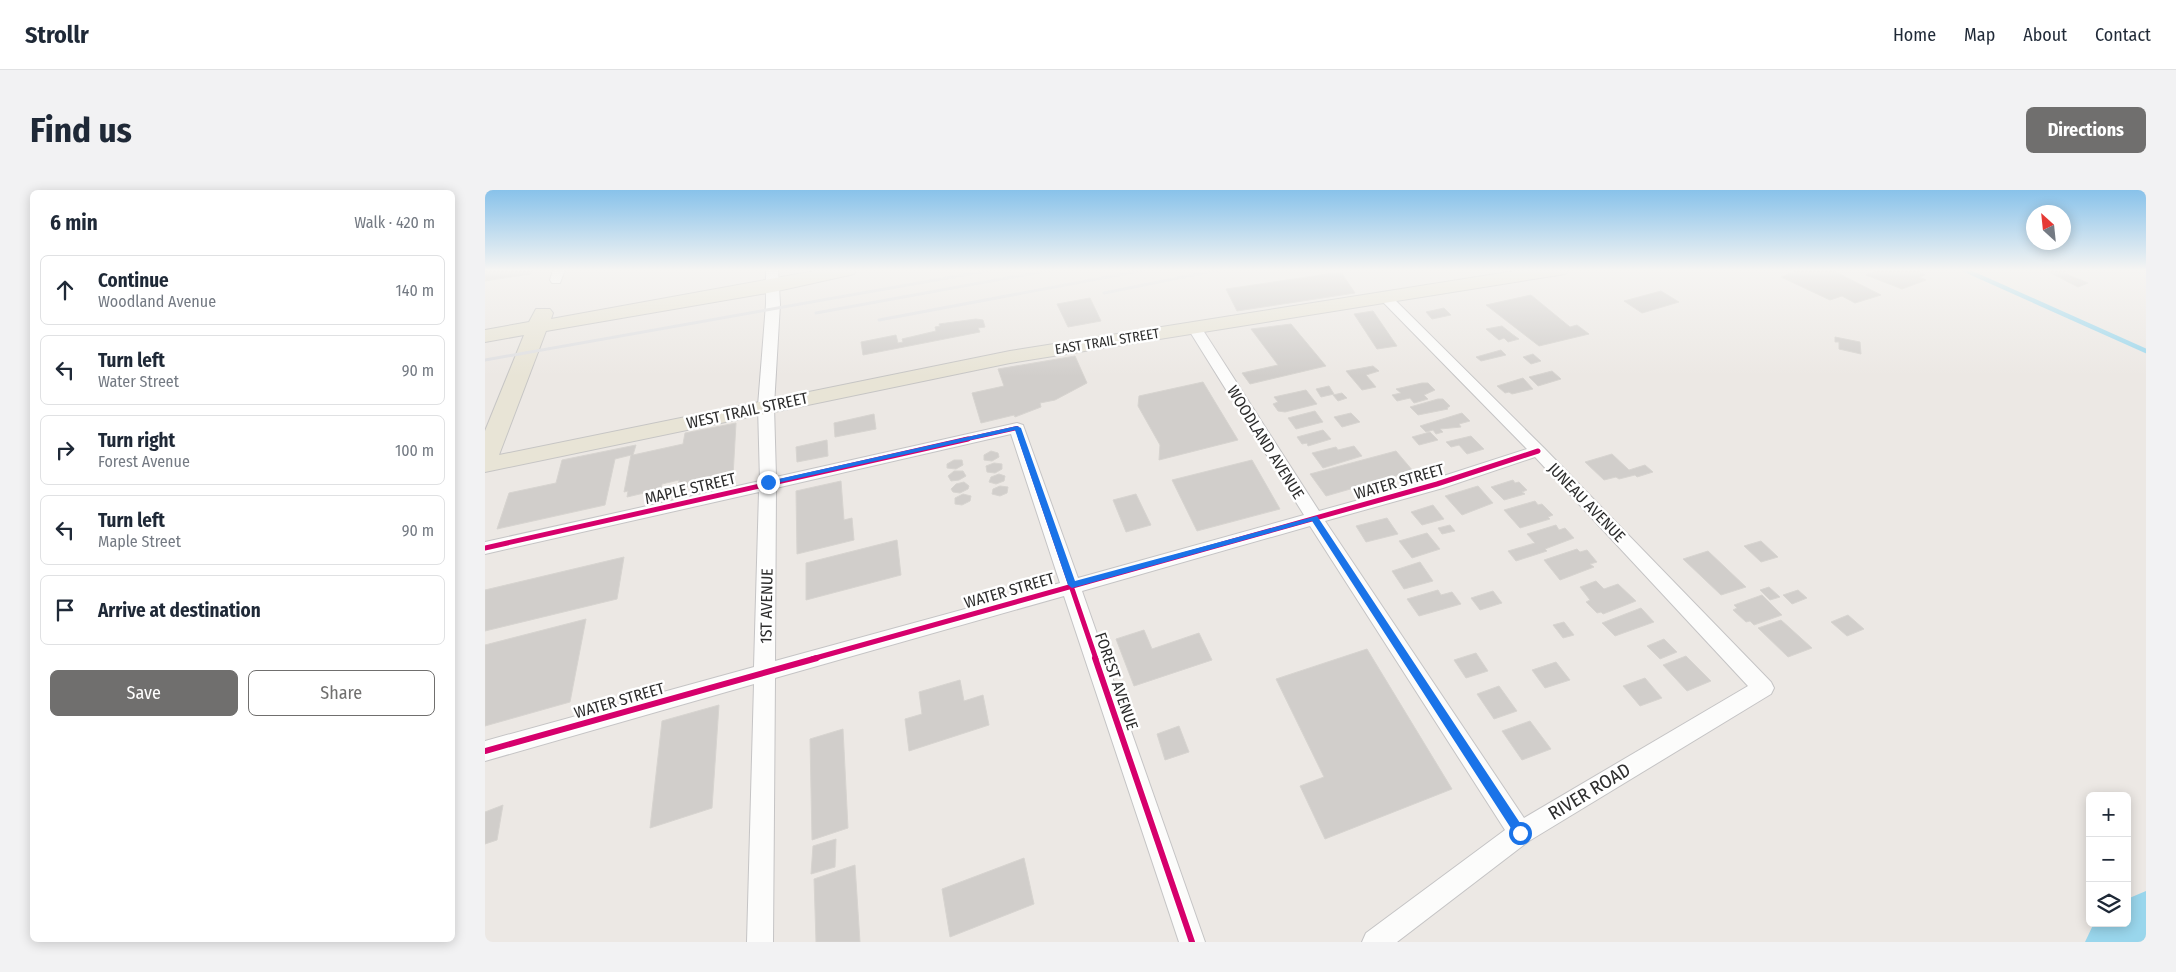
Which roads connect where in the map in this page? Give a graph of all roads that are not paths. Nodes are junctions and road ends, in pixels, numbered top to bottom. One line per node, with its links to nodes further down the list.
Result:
1 (611, 305): 6 (main road)
2 (621, 305): 6 (main road)
3 (772, 305): 12 (street, 1ST AVENUE)
4 (1338, 305): 8 (main road, EAST TRAIL STREET)
5 (1392, 305): 14 (street, JUNEAU AVENUE)
6 (540, 320): 7 (main road); 9 (main road); 10 (main road)
7 (485, 323)
8 (1193, 327): 11 (main road, EAST TRAIL STREET); 18 (street, WOODLAND AVENUE)
9 (485, 336)
10 (504, 357): 15 (main road)
11 (1010, 357): 12 (main road, WEST TRAIL STREET)
12 (767, 406): 16 (main road, WEST TRAIL STREET); 17 (street, 1ST AVENUE)
13 (1017, 428): 17 (street, MAPLE STREET); 20 (street, FOREST AVENUE)
14 (1538, 451): 18 (street, WATER STREET); 22 (street, JUNEAU AVENUE)
15 (485, 460)
16 (485, 465)
17 (768, 482): 19 (street, MAPLE STREET); 21 (street, 1ST AVENUE)
18 (1314, 518): 20 (street, WATER STREET); 24 (street, WOODLAND AVENUE)
19 (485, 548)
20 (1072, 585): 21 (street, WATER STREET); 26 (street, FOREST AVENUE)
21 (764, 672): 23 (street, WATER STREET); 25 (street, 1ST AVENUE)
22 (1763, 688): 24 (street, RIVER ROAD)
23 (485, 751)
24 (1520, 833): 27 (street, RIVER ROAD)
25 (760, 942)
26 (1192, 942)
27 (1375, 942)

